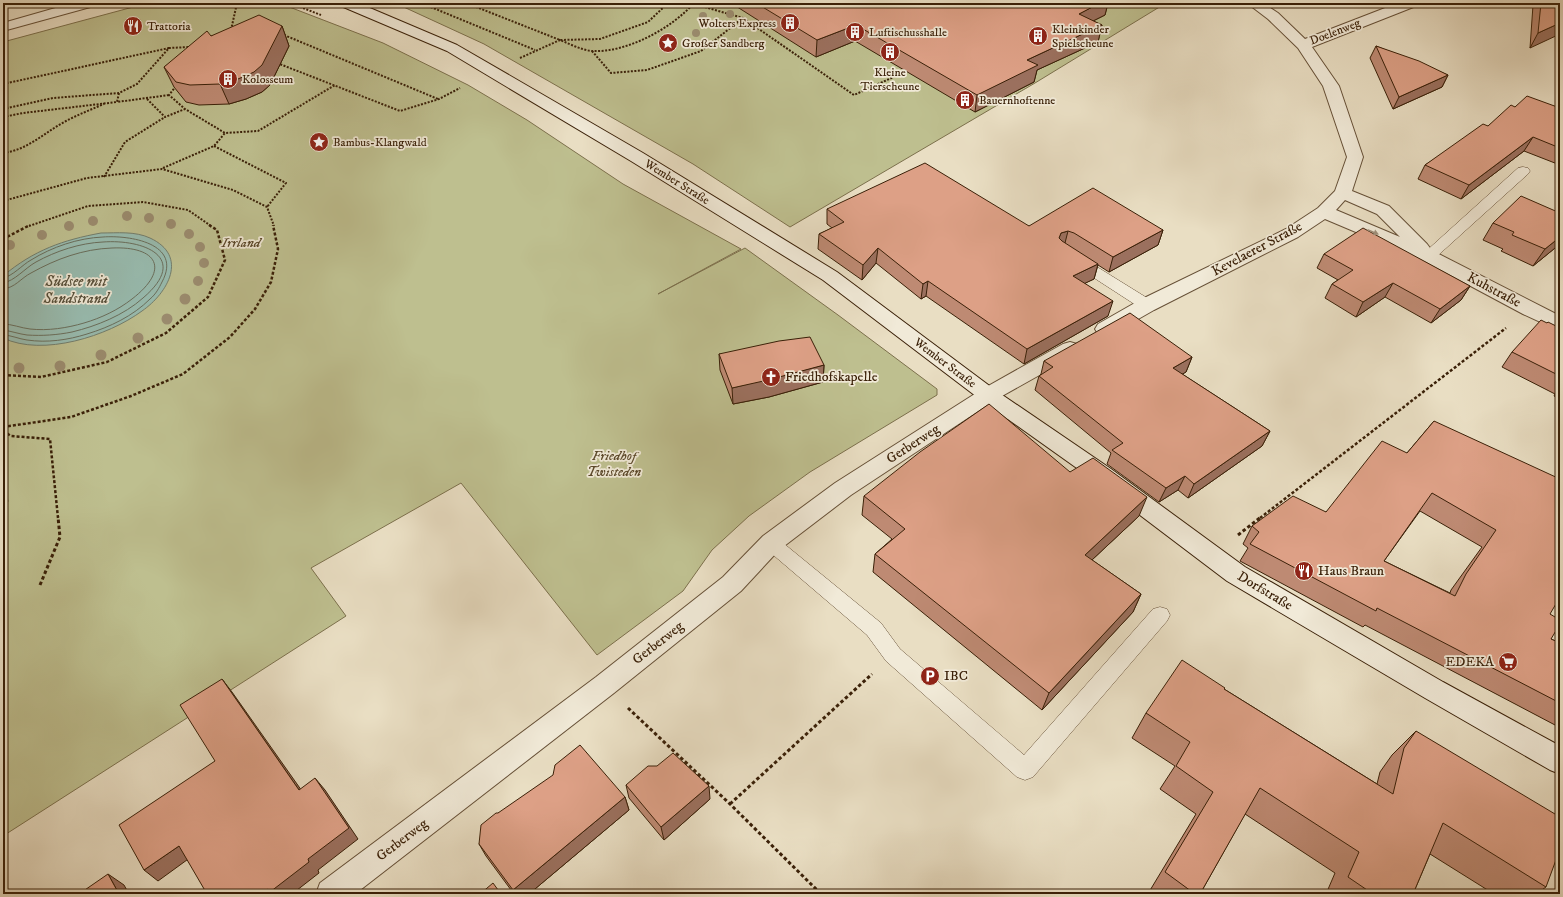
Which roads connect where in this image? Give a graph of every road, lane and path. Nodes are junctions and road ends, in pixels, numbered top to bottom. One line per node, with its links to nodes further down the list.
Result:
1 (88, 3): 11 (street)
2 (237, 3): 12 (path)
3 (346, 3): 54 (street, Wember Straße)
4 (421, 3): 18 (path)
5 (466, 3): 14 (path)
6 (668, 3): 14 (path)
7 (1254, 3): 15 (street, Kevelaerer Straße)
8 (1411, 3): 15 (street, Doelenweg)
9 (694, 4): 10 (path); 19 (path)
10 (743, 18): 19 (path); 22 (path)
11 (3, 27)
12 (230, 31)
13 (277, 32): 30 (path)
14 (560, 40): 18 (path); 19 (path)
15 (1303, 45): 43 (street, Kevelaerer Straße)
16 (198, 47): 17 (path)
17 (169, 48): 24 (path); 27 (path)
18 (535, 51): 21 (path)
19 (592, 51)
20 (270, 61): 25 (path)
21 (515, 61)
22 (910, 70)
23 (178, 83): 28 (path)
24 (3, 84)
25 (335, 85): 30 (path); 37 (path)
26 (460, 88): 30 (path)
27 (119, 93): 31 (path); 33 (path)
28 (169, 95): 29 (path); 34 (path)
29 (147, 98): 31 (path); 36 (path)
30 (439, 99)
31 (117, 102): 32 (path)
32 (106, 103): 35 (path); 39 (path)
33 (3, 109)
34 (185, 109): 36 (path); 37 (path)
35 (3, 117)
36 (166, 117): 42 (path)
37 (225, 133): 38 (path)
38 (214, 146): 40 (path); 45 (path)
39 (3, 153)
40 (162, 169): 42 (path); 45 (path)
41 (1523, 171): 49 (lane)
42 (104, 177): 44 (path)
43 (1343, 193): 46 (street, Kevelaerer Straße); 49 (street, Kuhstraße)
44 (3, 201)
45 (267, 207): 55 (path)
46 (1324, 212): 49 (street, Kuhstraße, one-way to 49); 50 (street, Kevelaerer Straße)
47 (3, 239): 53 (path)
48 (1064, 252): 50 (lane)
49 (1429, 256): 51 (street, Kuhstraße)
50 (1147, 305): 54 (street, Kevelaerer Straße)
51 (1530, 310): 52 (street, Kuhstraße); 60 (path)
52 (1560, 324)
53 (3, 376)
54 (988, 395): 59 (street, Gerberweg); 60 (street, Dorfstraße)
55 (3, 427)
56 (3, 431): 61 (path)
57 (3, 475): 58 (path)
58 (3, 520)
59 (771, 543): 63 (lane); 64 (street, Gerberweg)
60 (1211, 556): 65 (street, Dorfstraße)
61 (40, 585)
62 (1160, 615): 63 (lane)
63 (893, 655): 66 (path)
64 (604, 685): 66 (path); 67 (street, Gerberweg)
65 (1560, 761)
66 (730, 804): 68 (path)
67 (330, 894)
68 (821, 894)

